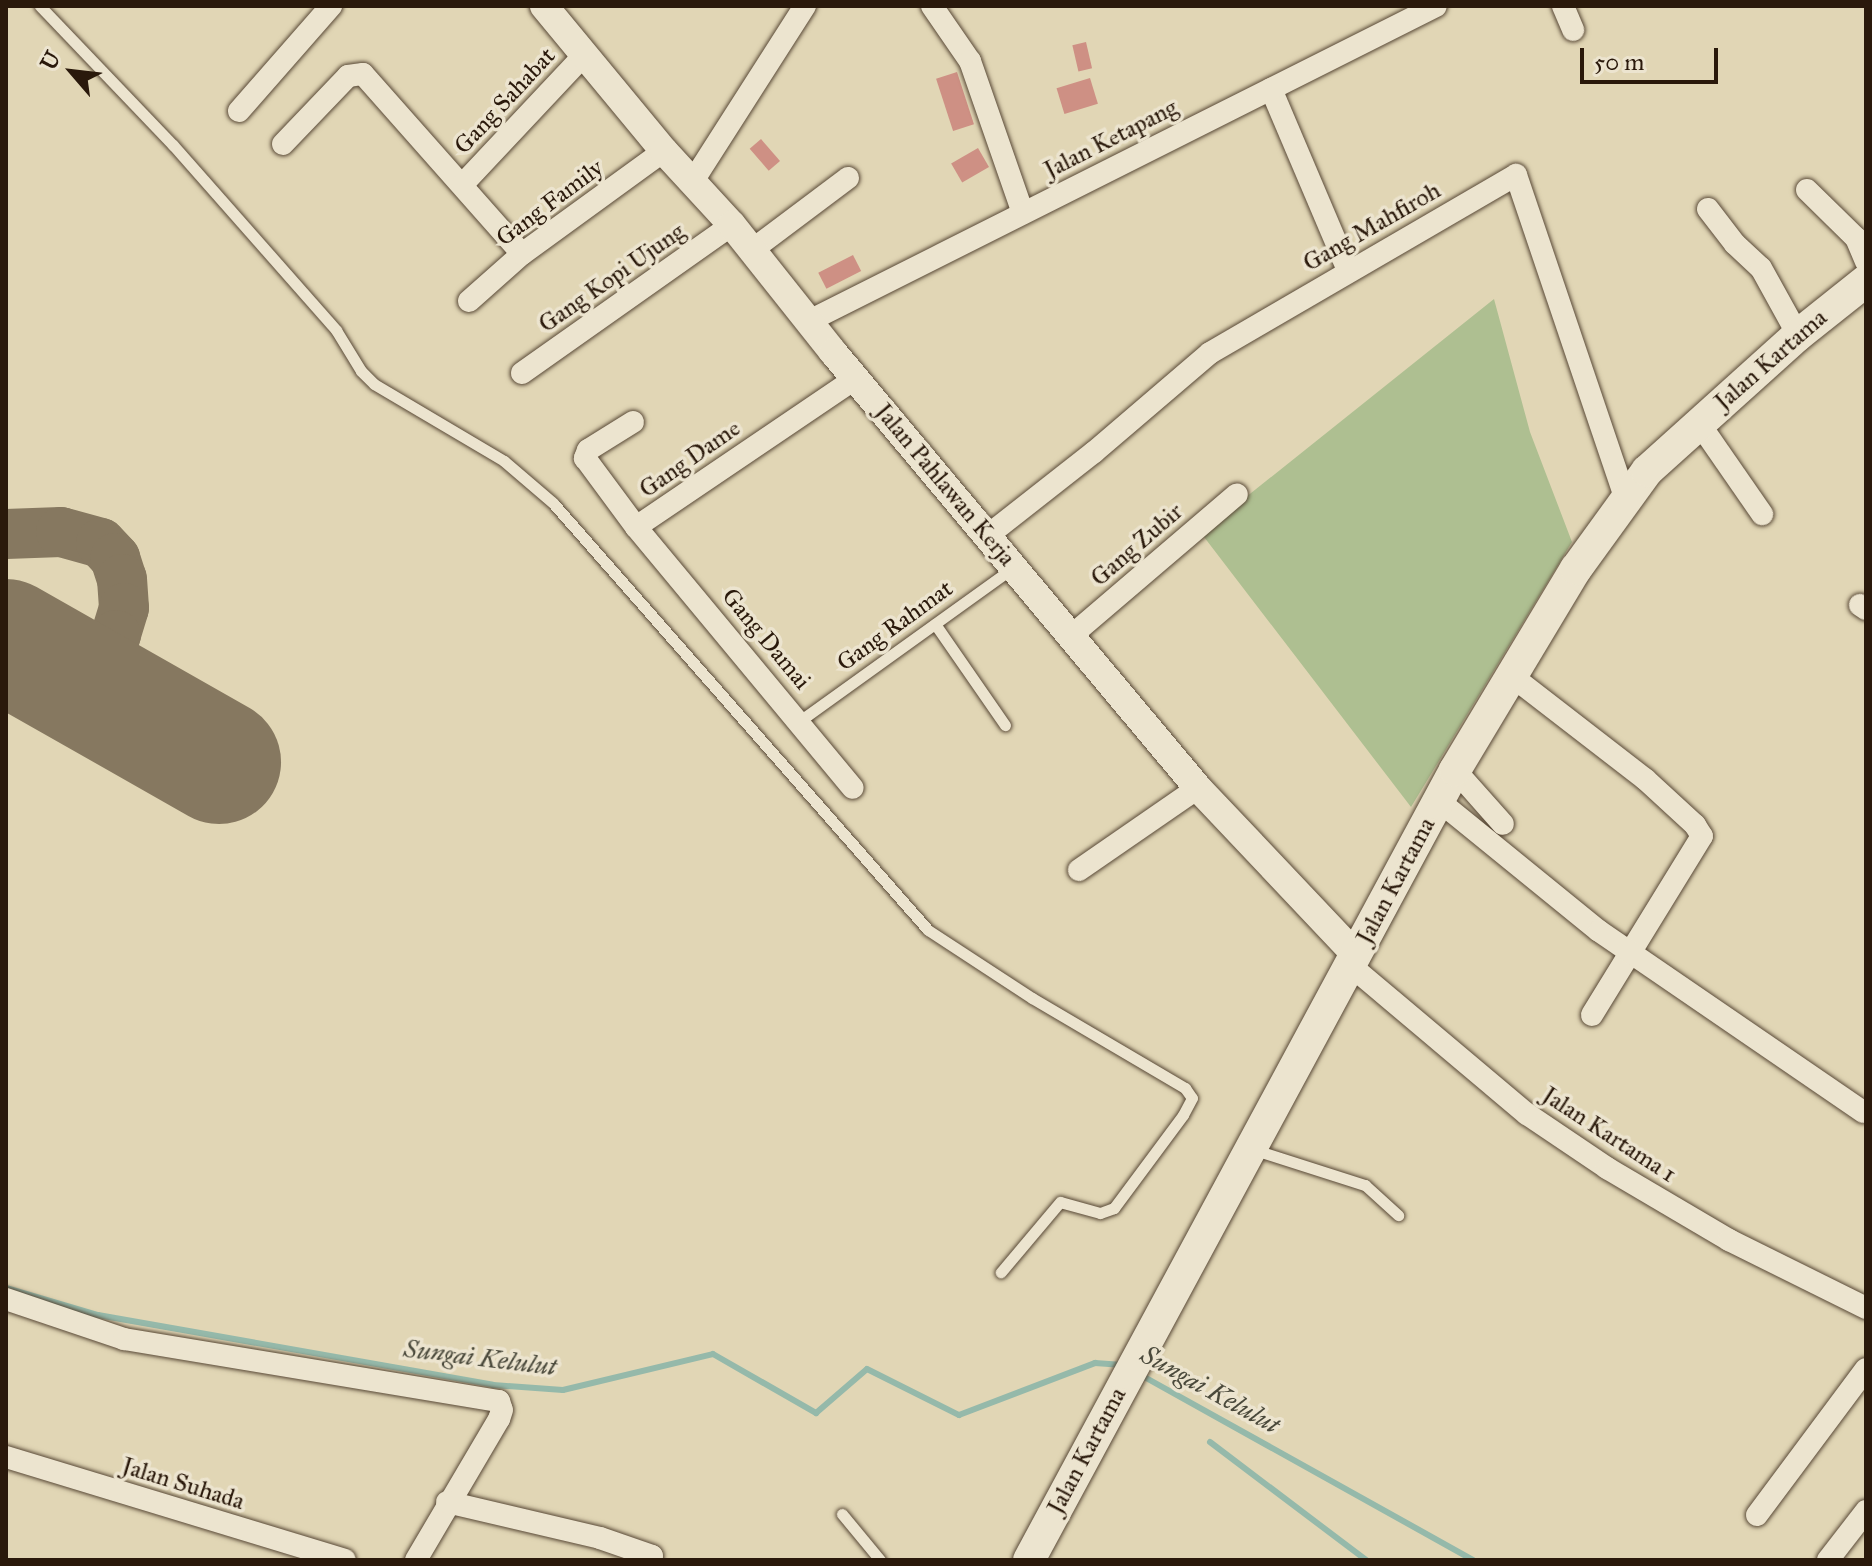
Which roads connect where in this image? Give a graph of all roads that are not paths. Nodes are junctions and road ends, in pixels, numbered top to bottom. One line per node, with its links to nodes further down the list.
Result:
1 (40, 6): 55 (lane)
2 (544, 6): 9 (street, Jalan Pahlawan Kerja)
3 (805, 6): 15 (street)
4 (932, 6): 19 (street)
5 (1436, 6): 10 (street, Jalan Ketapang)
6 (1563, 6): 8 (street)
7 (328, 10): 11 (street)
8 (1573, 30)
9 (585, 54): 13 (street, Jalan Pahlawan Kerja); 16 (street, Gang Sahabat)
10 (1271, 89): 19 (street, Jalan Ketapang); 23 (street)
11 (239, 111)
12 (283, 144): 16 (street)
13 (664, 151): 15 (street, Jalan Pahlawan Kerja); 22 (street, Gang Family)
14 (848, 178): 21 (street)
15 (693, 181): 20 (street, Jalan Pahlawan Kerja)
16 (463, 184): 22 (street)
17 (1807, 190): 24 (street)
18 (1708, 209): 27 (street)
19 (1023, 213): 26 (street, Jalan Ketapang)
20 (732, 225): 21 (street, Jalan Pahlawan Kerja); 28 (street, Gang Kopi Ujung)
21 (752, 250): 26 (street, Jalan Pahlawan Kerja)
22 (522, 254): 25 (street, Gang Family)
23 (1348, 270): 33 (street, Gang Mahfiroh); 36 (street, Gang Mahfiroh)
24 (1864, 283): 27 (main road, Jalan Kartama)
25 (469, 301)
26 (811, 320): 29 (street, Jalan Pahlawan Kerja)
27 (1798, 335): 31 (main road, Jalan Kartama)
28 (522, 373)
29 (856, 378): 35 (street, Gang Dame); 36 (street, Jalan Pahlawan Kerja)
30 (633, 422): 35 (street, Gang Dame)
31 (1699, 423): 33 (main road, Jalan Kartama); 34 (street)
32 (1237, 494): 39 (street, Gang Zubir)
33 (1625, 497): 40 (main road, Jalan Kartama)
34 (1762, 514)
35 (636, 527): 41 (street, Gang Damai)
36 (987, 536): 37 (street, Jalan Pahlawan Kerja)
37 (1014, 567): 38 (lane, Gang Rahmat); 39 (street, Jalan Pahlawan Kerja)
38 (935, 624): 41 (lane, Gang Rahmat); 42 (lane)
39 (1071, 636): 45 (street, Jalan Pahlawan Kerja)
40 (1513, 677): 43 (main road, Jalan Kartama); 49 (street)
41 (801, 720): 44 (street, Gang Damai)
42 (1005, 725)
43 (1455, 770): 46 (main road, Jalan Kartama); 47 (street)
44 (853, 788)
45 (1198, 788): 48 (street); 50 (street, Jalan Pahlawan Kerja)
46 (1439, 801): 49 (street); 50 (main road, Jalan Kartama)
47 (1503, 824)
48 (1079, 870)
49 (1629, 953): 51 (street); 52 (street)
50 (1354, 961): 53 (main road, Jalan Kartama); 57 (street, Jalan Kartama 1)
51 (1592, 1015)
52 (1863, 1112)
53 (1251, 1149): 54 (lane); 68 (main road, Jalan Kartama)
54 (1398, 1215)
55 (1001, 1272)
56 (6, 1299): 60 (street)
57 (1866, 1308)
58 (1866, 1369): 63 (street)
59 (6, 1457): 65 (street, Jalan Suhada)
60 (447, 1502): 64 (street); 66 (street)
61 (1866, 1511): 69 (street)
62 (842, 1514): 67 (lane)
63 (1757, 1515)
64 (655, 1559)
65 (345, 1560)
66 (416, 1560)
67 (880, 1560)
68 (1029, 1560)
69 (1828, 1560)

